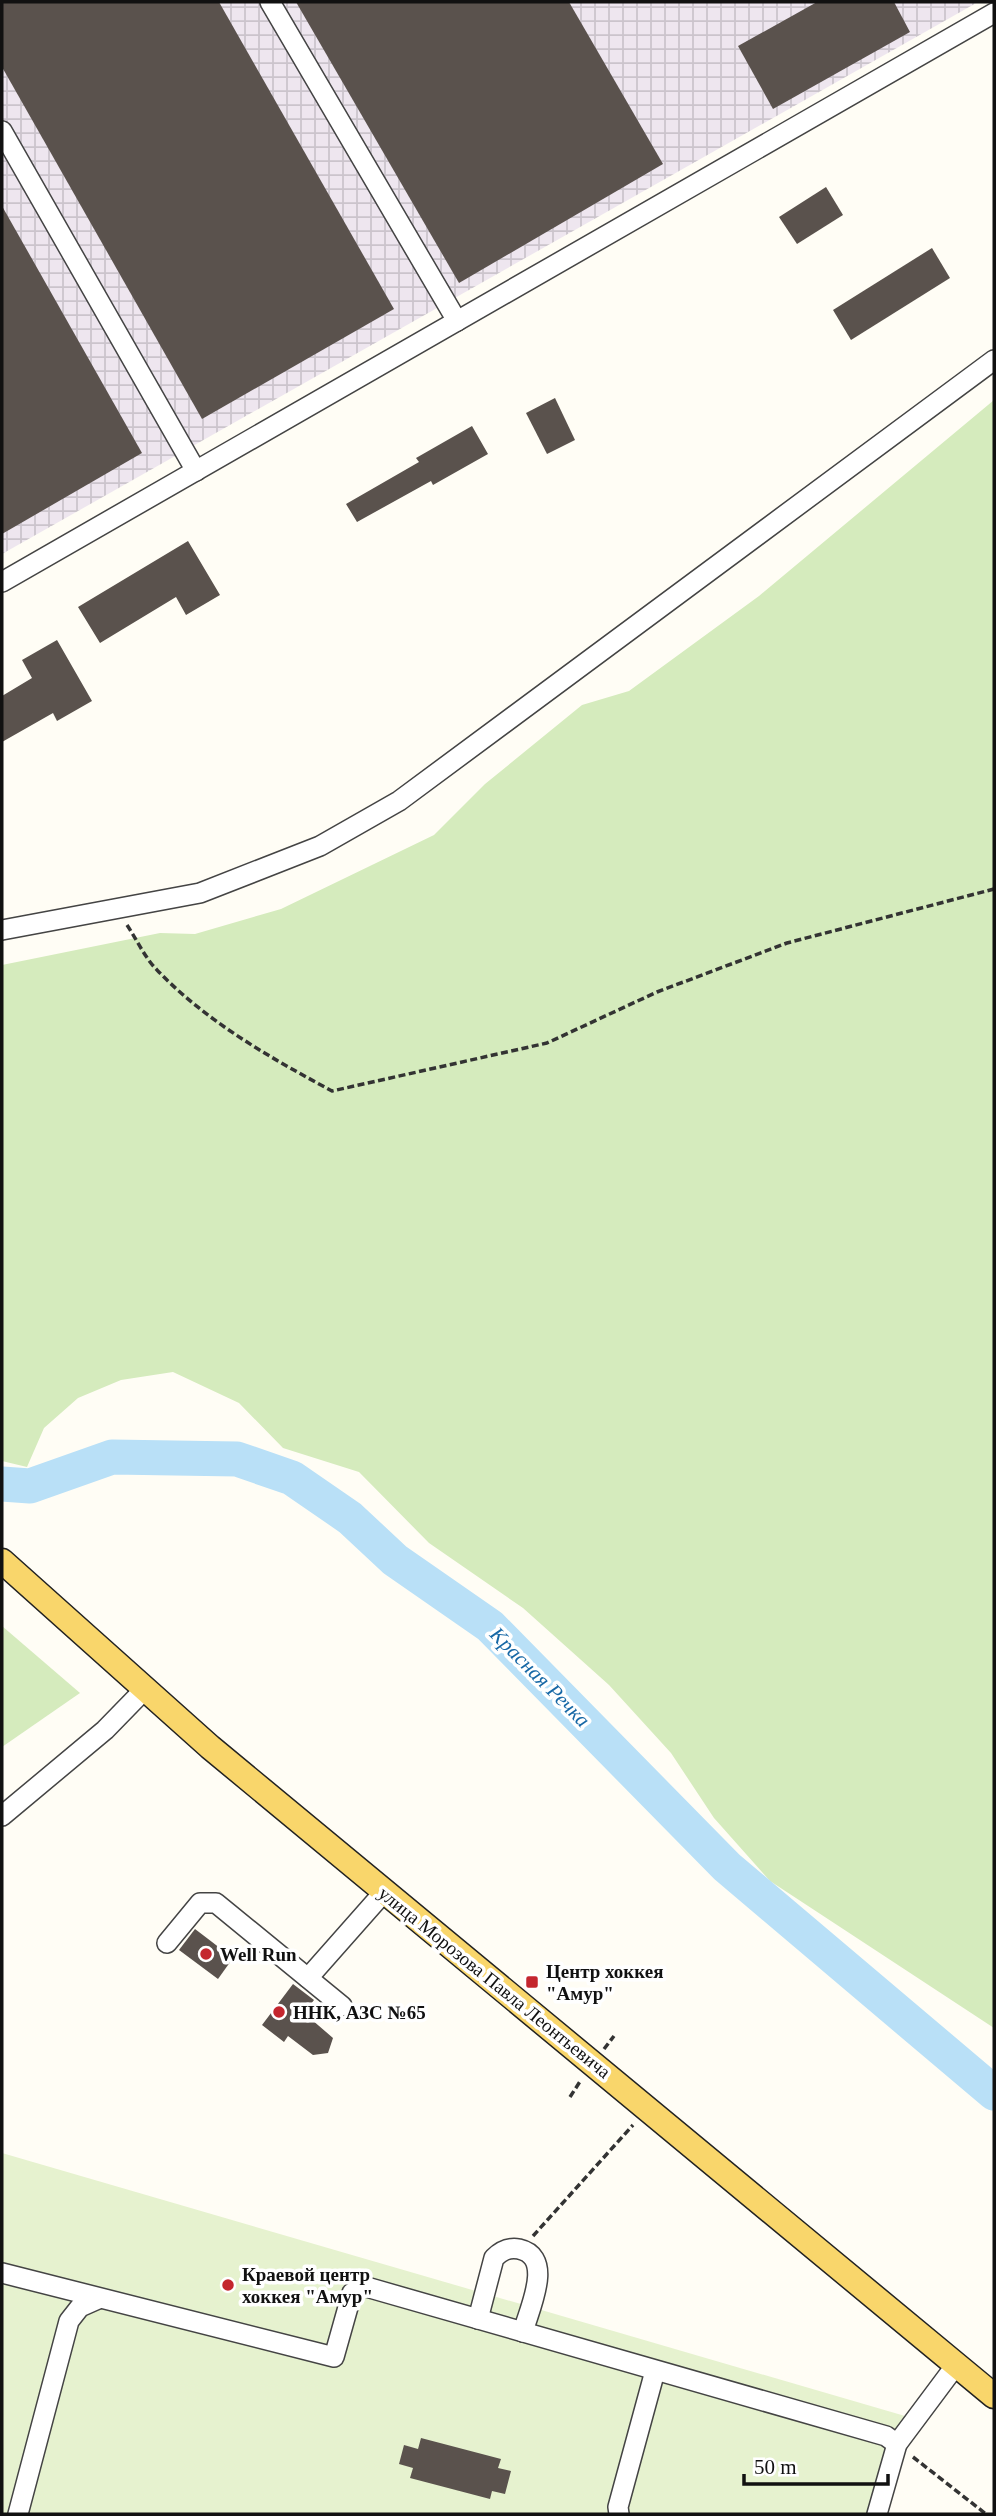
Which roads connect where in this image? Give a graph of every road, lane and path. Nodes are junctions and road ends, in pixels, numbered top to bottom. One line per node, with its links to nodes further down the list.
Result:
1 (270, 2): 4 (street)
2 (994, 13): 4 (street)
3 (2, 131): 6 (street)
4 (457, 321): 6 (street)
5 (994, 360): 9 (street)
6 (196, 471): 7 (street)
7 (2, 582)
8 (994, 889): 9 (path)
9 (116, 909): 10 (street)
10 (2, 930)
11 (2, 1561): 12 (main road, улица Морозова Павла Леонтьевича)
12 (144, 1690): 13 (street); 14 (main road, улица Морозова Павла Леонтьевича)
13 (2, 1816)
14 (384, 1892): 16 (street); 18 (main road, улица Морозова Павла Леонтьевича)
15 (167, 1942): 16 (street)
16 (308, 1978): 17 (street)
17 (342, 2006)
18 (648, 2107): 19 (path); 24 (main road, улица Морозова Павла Леонтьевича)
19 (518, 2249): 22 (street); 23 (street)
20 (2, 2273): 21 (street)
21 (98, 2299): 22 (street); 29 (street)
22 (478, 2319): 23 (street)
23 (523, 2332): 25 (street)
24 (956, 2365): 26 (main road, улица Морозова Павла Леонтьевича); 27 (street)
25 (655, 2371): 27 (street); 30 (street)
26 (994, 2396)
27 (897, 2444): 31 (street); 32 (path)
28 (2, 2510): 29 (street)
29 (18, 2514)
30 (619, 2514)
31 (877, 2514)
32 (986, 2514)

